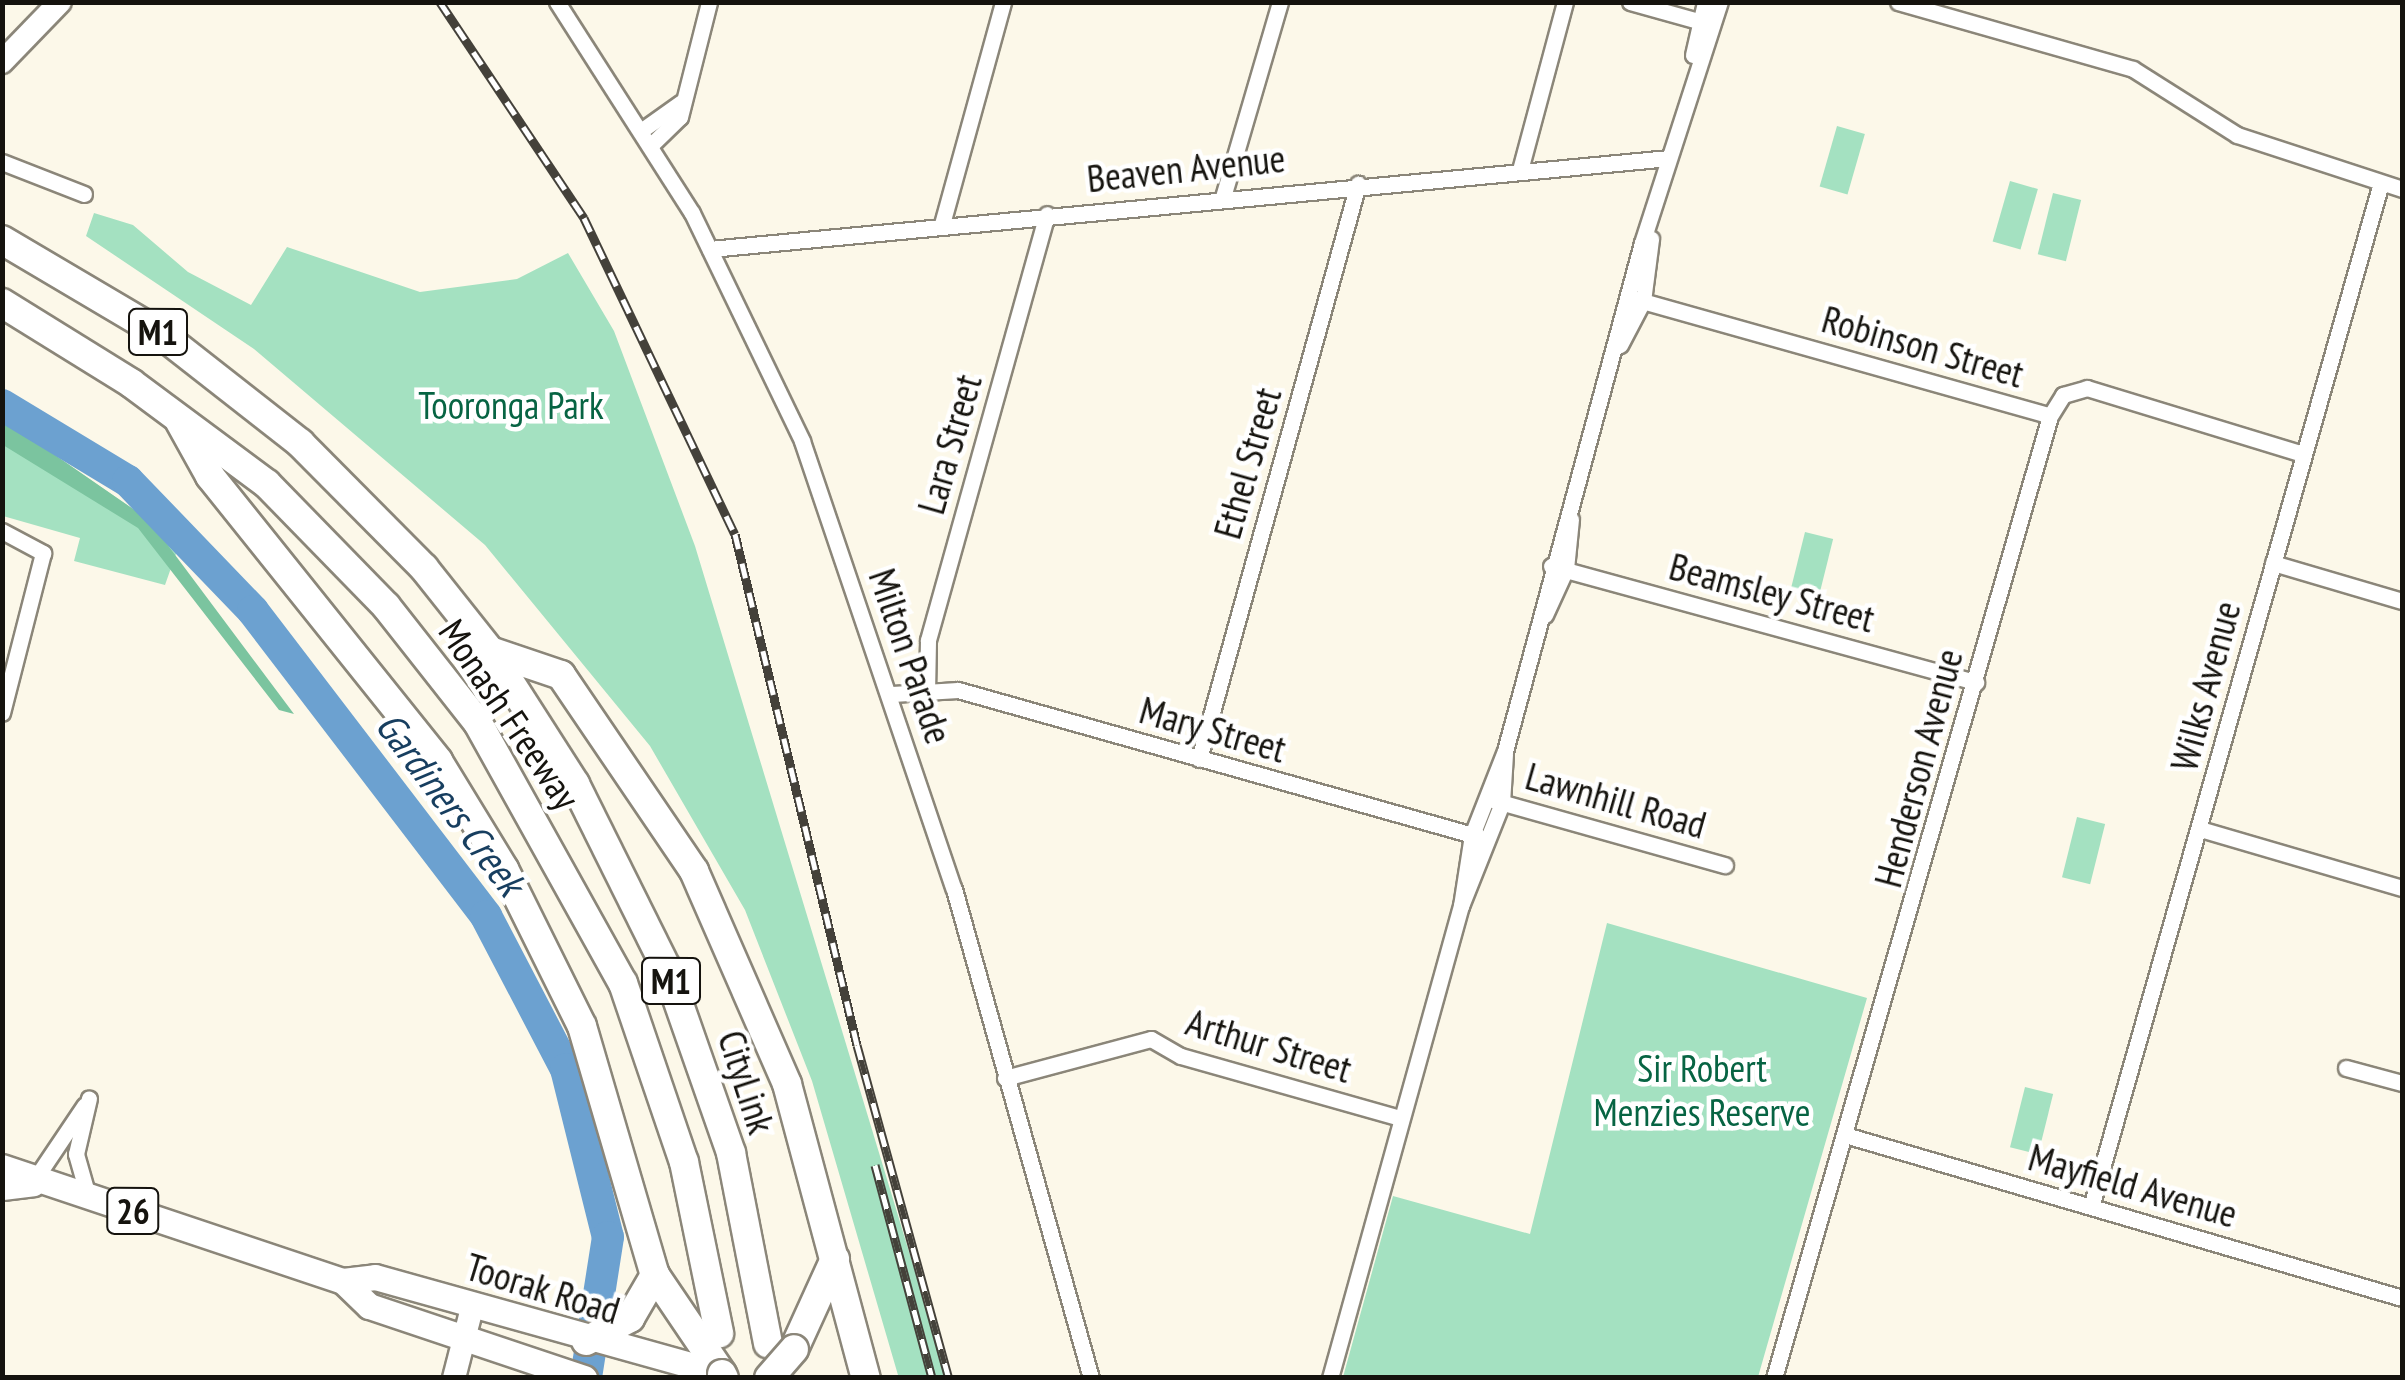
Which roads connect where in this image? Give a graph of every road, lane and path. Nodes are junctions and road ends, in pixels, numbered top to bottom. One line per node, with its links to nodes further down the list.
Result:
1 (60, 2): 12 (main road)
2 (557, 2): 14 (street, Milton Parade)
3 (709, 2): 13 (street)
4 (1003, 2): 25 (street)
5 (1280, 2): 23 (street)
6 (1565, 2): 18 (street)
7 (1630, 2): 11 (street)
8 (1705, 2): 11 (street)
9 (1720, 2): 11 (street)
10 (1898, 2): 19 (street)
11 (1704, 22): 16 (street)
12 (2, 62)
13 (680, 104): 14 (street); 15 (street)
14 (642, 130): 15 (street, Milton Parade)
15 (651, 145): 27 (street, Milton Parade)
16 (1669, 158): 18 (street, Beaven Avenue); 28 (street)
17 (2, 162): 22 (street)
18 (1520, 170): 20 (street, Beaven Avenue)
19 (2381, 182): 21 (street); 32 (street, Wilks Avenue)
20 (1358, 184): 23 (street, Beaven Avenue); 43 (street, Ethel Street)
21 (2402, 189)
22 (84, 194)
23 (1223, 197): 24 (street, Beaven Avenue)
24 (1047, 214): 25 (street, Beaven Avenue); 39 (street, Lara Street)
25 (942, 224): 27 (street, Beaven Avenue)
26 (2, 240): 37 (highway, Monash Freeway / M1)
27 (710, 249): 40 (street, Milton Parade)
28 (1635, 299): 31 (street, Robinson Street); 35 (street)
29 (2, 304): 30 (highway, Monash Freeway / M1)
30 (176, 416): 60 (highway); 64 (highway, Monash Freeway / M1)
31 (2050, 416): 32 (street, Robinson Street); 38 (street, Henderson Avenue)
32 (2303, 454): 34 (street, Wilks Avenue)
33 (2, 531): 41 (street)
34 (2273, 563): 36 (street); 45 (street, Wilks Avenue)
35 (1558, 567): 38 (street, Beamsley Street); 44 (street)
36 (2402, 602)
37 (490, 651): 59 (highway); 67 (highway, CityLink / M1)
38 (1976, 682): 53 (street, Henderson Avenue)
39 (926, 693): 40 (street, Mary Street); 42 (street); 43 (street, Mary Street)
40 (892, 694): 42 (street, Milton Parade)
41 (2, 713)
42 (898, 714): 50 (street, Milton Parade)
43 (1199, 759): 46 (street, Mary Street)
44 (1496, 801): 46 (street); 47 (street, Lawnhill Road)
45 (2200, 829): 48 (street); 58 (street, Wilks Avenue)
46 (1478, 837): 52 (street)
47 (1725, 864)
48 (2402, 888)
49 (2346, 1068): 51 (street)
50 (1004, 1078): 52 (street, Arthur Street); 73 (street, Milton Parade)
51 (2402, 1083)
52 (1396, 1117): 74 (street)
53 (1845, 1136): 58 (street, Mayfield Avenue); 75 (street, Henderson Avenue)
54 (2, 1166): 55 (highway, Toorak Road / 26)
55 (32, 1183): 56 (highway, Toorak Road / 26); 57 (highway, Toorak Road / 26); 57 (street)
56 (2, 1187)
57 (88, 1198): 61 (highway, Toorak Road / 26)
58 (2091, 1207): 62 (street, Mayfield Avenue)
59 (834, 1259): 67 (highway); 72 (highway)
60 (655, 1272): 65 (highway); 68 (highway)
61 (343, 1281): 63 (highway, Toorak Road / 26); 66 (highway, Toorak Road / 26)
62 (2402, 1298)
63 (474, 1304): 65 (highway, Toorak Road / 26); 66 (main road)
64 (719, 1333)
65 (586, 1340): 68 (highway, Toorak Road / 26)
66 (464, 1341): 69 (main road); 70 (highway, Toorak Road / 26)
67 (781, 1346): 71 (highway, bridge)
68 (723, 1376)
69 (454, 1378)
70 (584, 1378)
71 (770, 1378)
72 (866, 1378)
73 (1090, 1378)
74 (1330, 1378)
75 (1774, 1378)

